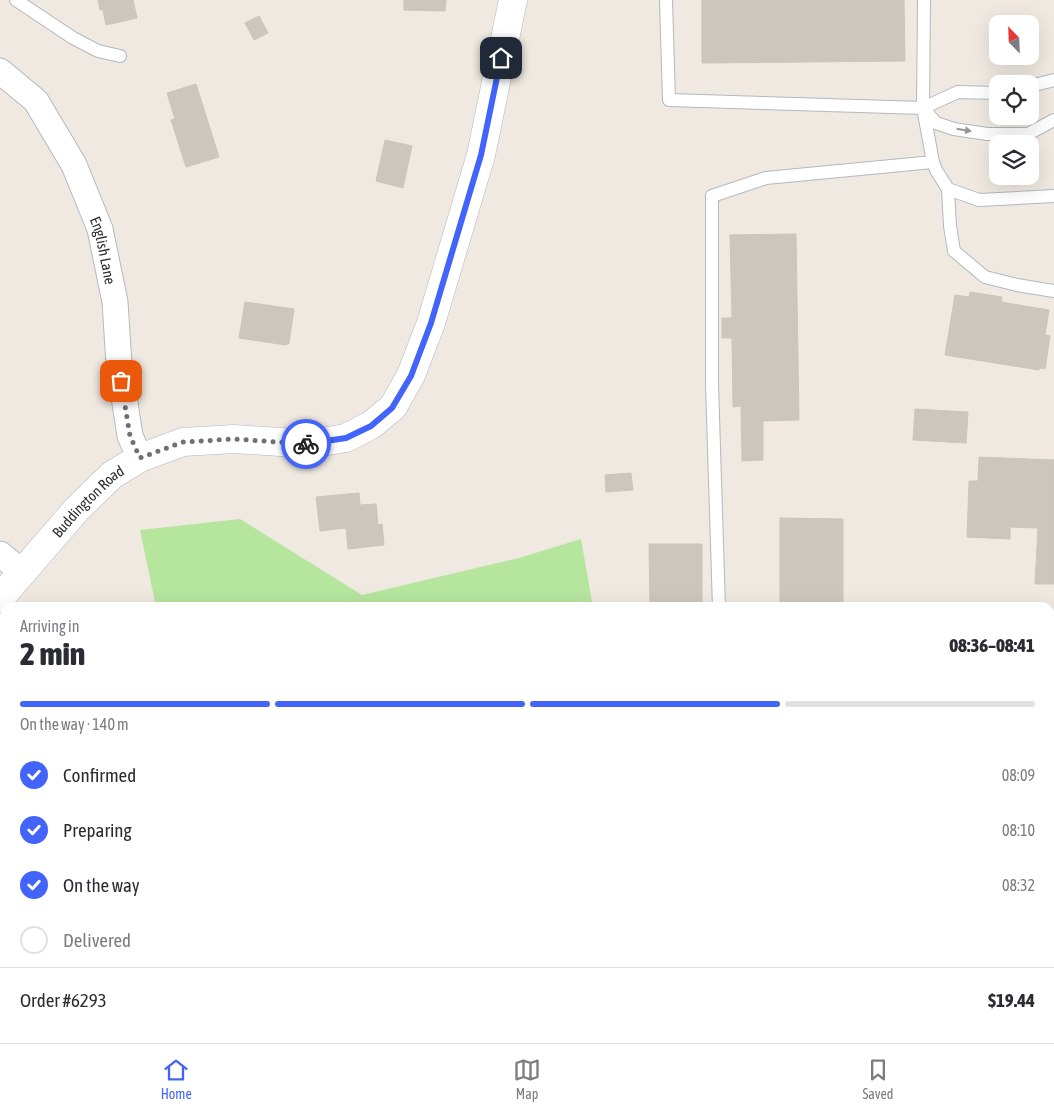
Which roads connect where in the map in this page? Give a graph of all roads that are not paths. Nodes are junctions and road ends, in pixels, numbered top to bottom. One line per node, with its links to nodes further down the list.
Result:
1 (16, 0): 5 (lane)
2 (513, 0): 16 (street, Buddington Road)
3 (666, 0): 10 (lane)
4 (924, 0): 10 (lane)
5 (120, 56)
6 (0, 71): 16 (street, English Lane)
7 (1054, 80): 8 (lane)
8 (1039, 84)
9 (989, 93): 10 (lane)
10 (923, 108): 11 (lane, one-way to 11); 12 (lane)
11 (1054, 120)
12 (933, 162): 13 (lane); 19 (lane)
13 (948, 189): 14 (lane); 15 (lane)
14 (1054, 196)
15 (1054, 291)
16 (140, 458): 18 (street, Buddington Road)
17 (0, 554): 18 (street)
18 (7, 587)
19 (719, 602)

